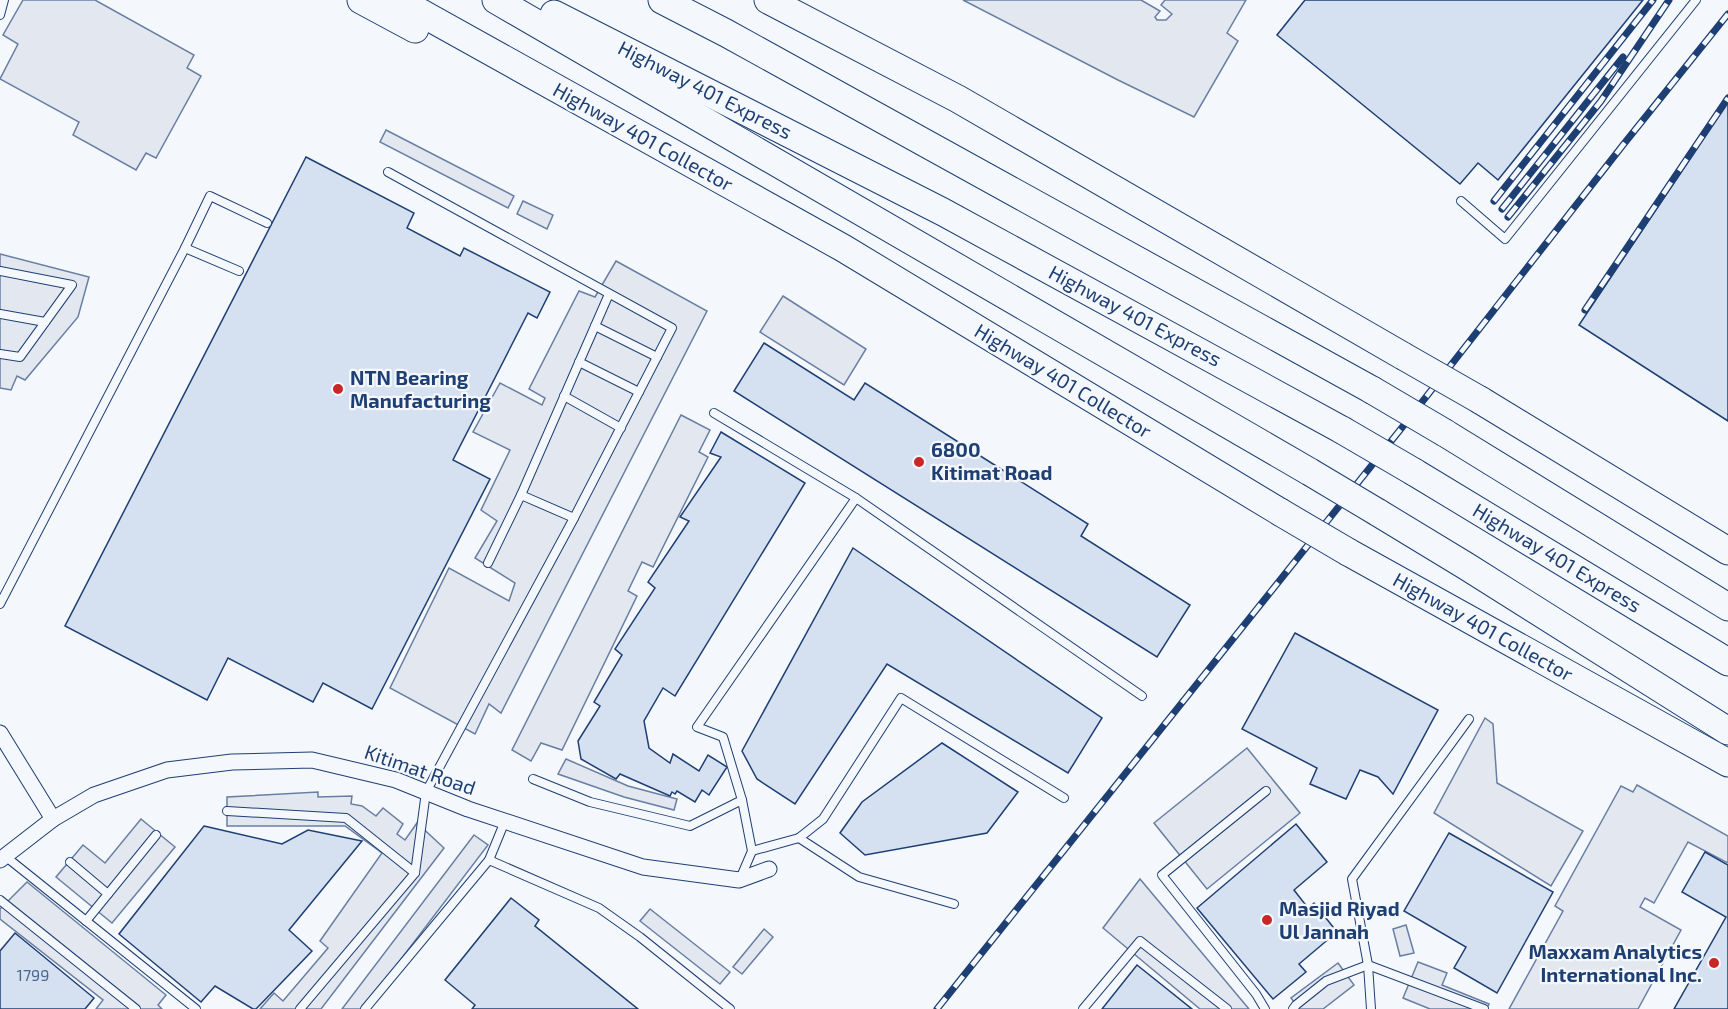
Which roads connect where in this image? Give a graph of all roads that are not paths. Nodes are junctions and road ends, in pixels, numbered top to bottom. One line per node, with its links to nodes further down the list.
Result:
1 (4, 0): 9 (lane)
2 (361, 0): 14 (highway)
3 (398, 0): 14 (highway, Highway 401 Collector)
4 (496, 0): 38 (highway, bridge)
5 (526, 0): 35 (highway, Highway 401 Express, bridge)
6 (662, 0): 34 (highway, bridge)
7 (768, 0): 31 (highway, bridge)
8 (1696, 0): 11 (lane)
9 (0, 15)
10 (388, 172): 17 (lane)
11 (1461, 201)
12 (267, 223): 13 (lane)
13 (185, 248): 16 (lane); 33 (lane)
14 (843, 248): 40 (highway, Highway 401 Collector, bridge)
15 (0, 271): 19 (lane)
16 (239, 271)
17 (609, 294): 20 (lane); 22 (lane)
18 (0, 314): 19 (lane)
19 (45, 322): 21 (lane)
20 (595, 326): 22 (lane); 23 (lane)
21 (0, 354)
22 (657, 357): 24 (lane)
23 (579, 362): 24 (lane); 25 (lane)
24 (639, 392): 27 (lane)
25 (564, 396): 27 (lane); 28 (lane)
26 (714, 413): 29 (lane)
27 (621, 428): 30 (lane)
28 (521, 495): 30 (lane); 32 (lane)
29 (856, 498): 36 (lane); 45 (lane)
30 (574, 518): 43 (lane)
31 (1728, 551)
32 (488, 563)
33 (0, 604)
34 (1728, 607)
35 (1728, 662)
36 (1142, 696)
37 (1469, 719): 62 (lane)
38 (1728, 731)
39 (0, 733): 47 (street)
40 (1728, 763)
41 (533, 779): 45 (lane)
42 (1266, 791): 70 (lane)
43 (426, 792): 47 (street, Kitimat Road); 48 (street, Kitimat Road); 56 (lane)
44 (1064, 798): 50 (lane)
45 (742, 800): 51 (lane)
46 (227, 811): 56 (lane)
47 (53, 819): 52 (street, Kitimat Road)
48 (505, 821): 53 (lane); 57 (street, Kitimat Road)
49 (156, 835): 58 (lane)
50 (799, 838): 51 (lane); 60 (lane)
51 (752, 851): 57 (lane)
52 (2, 858): 61 (lane)
53 (489, 860): 66 (lane); 67 (lane)
54 (70, 862): 58 (lane)
55 (769, 869): 57 (street, Kitimat Road)
56 (415, 873): 65 (lane)
57 (739, 880)
58 (108, 894): 61 (lane)
59 (0, 900): 63 (lane)
60 (954, 904)
61 (86, 921): 64 (lane)
62 (1368, 965): 71 (lane); 72 (lane); 73 (lane)
63 (136, 1009)
64 (196, 1009)
65 (300, 1009)
66 (365, 1009)
67 (730, 1009)
68 (1083, 1009): 69 (lane)
69 (1227, 1009)
70 (1265, 1009)
71 (1293, 1009)
72 (1371, 1009)
73 (1484, 1009)

